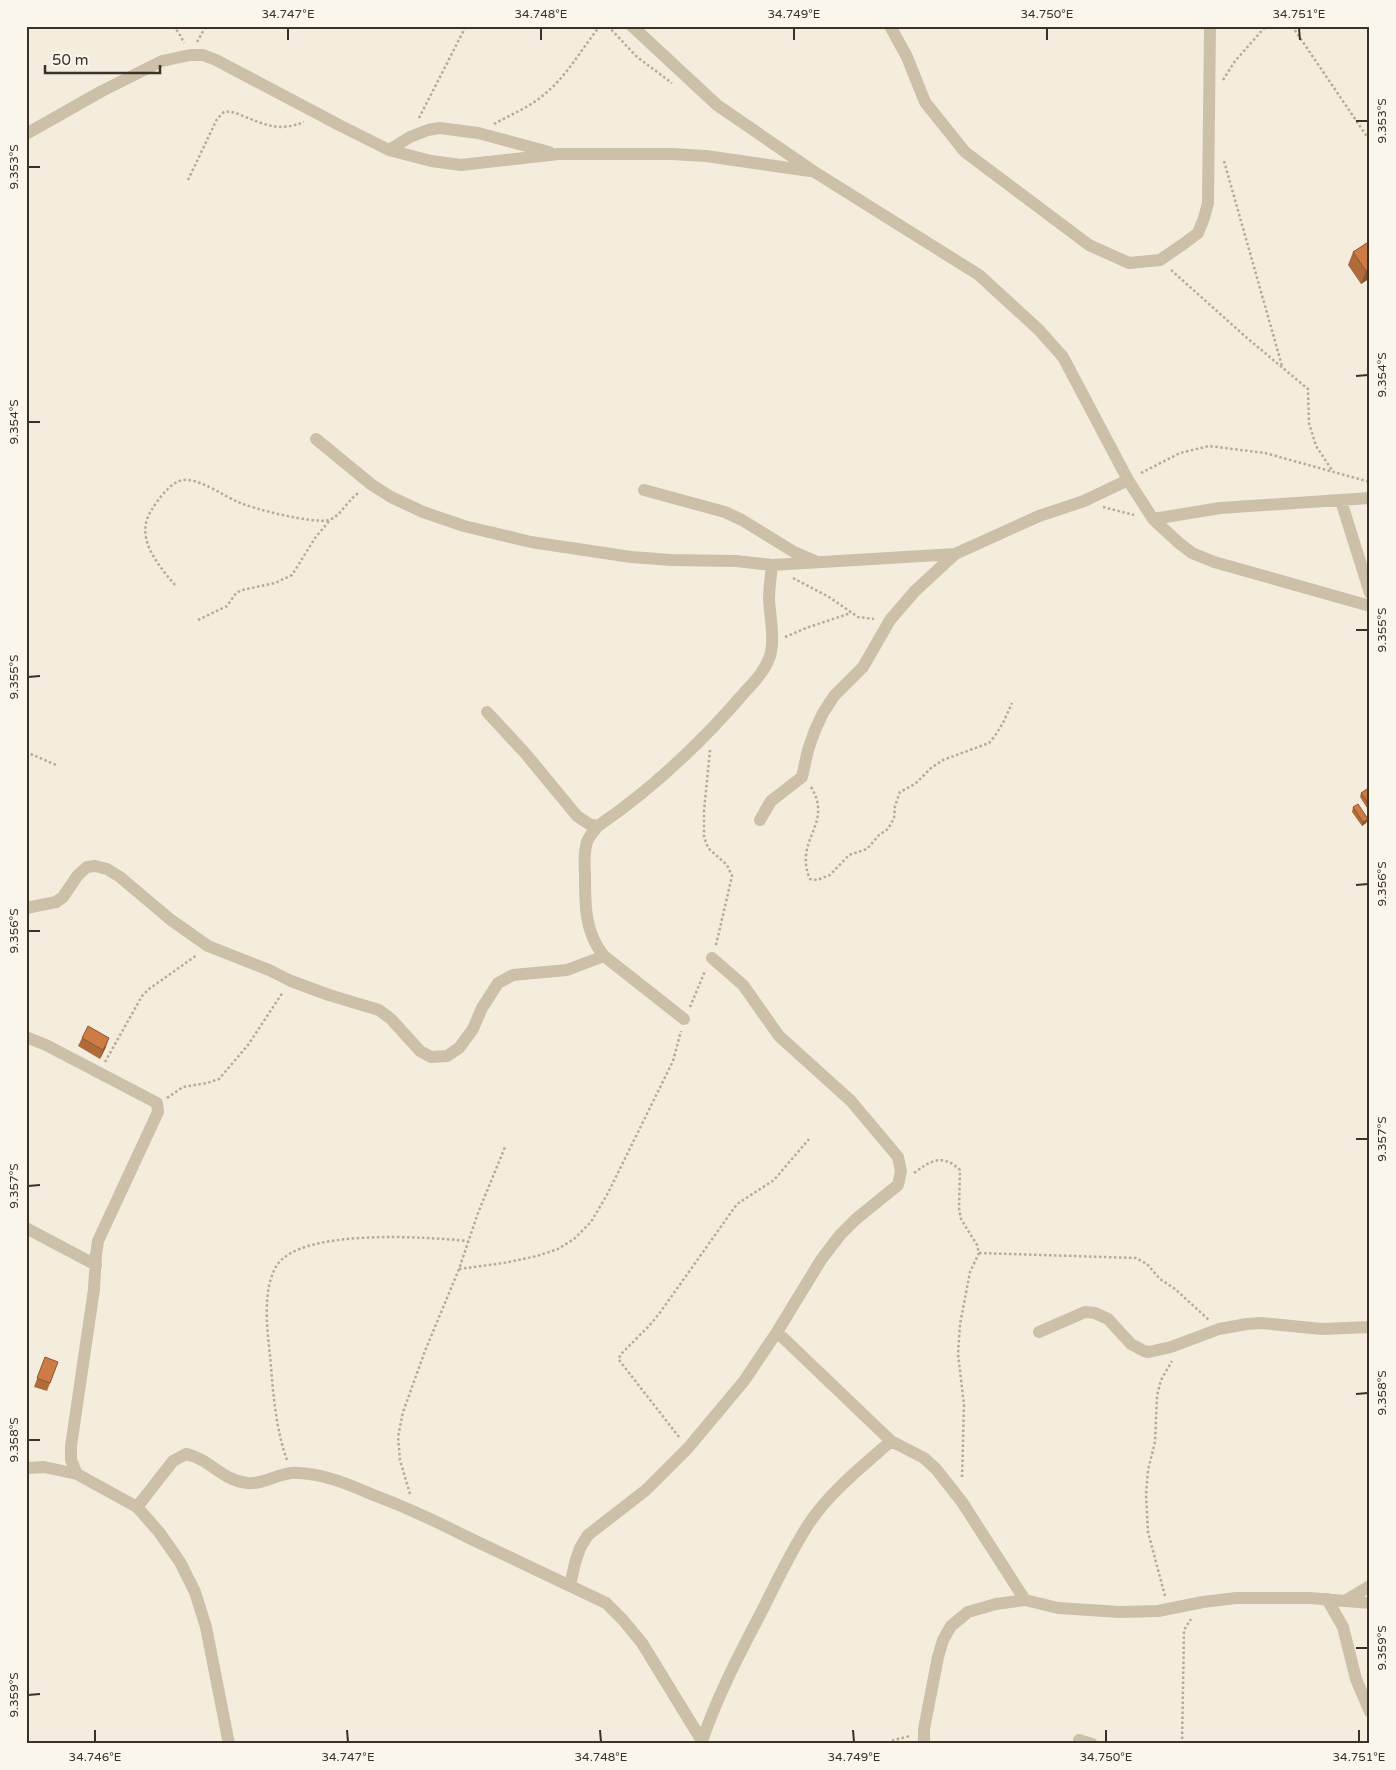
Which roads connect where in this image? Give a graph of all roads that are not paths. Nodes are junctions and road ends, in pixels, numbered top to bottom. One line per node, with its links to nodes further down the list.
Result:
1 (632, 26): 7 (street)
2 (890, 26): 3 (street)
3 (1210, 26)
4 (26, 134): 5 (street)
5 (389, 150): 6 (street); 6 (street)
6 (559, 154): 7 (street)
7 (813, 171): 9 (street)
8 (316, 439): 16 (street)
9 (1128, 480): 13 (street); 14 (street)
10 (644, 490): 15 (street)
11 (1370, 498): 12 (street)
12 (1341, 501): 13 (street); 17 (street)
13 (1153, 519): 18 (street)
14 (955, 554): 15 (street); 20 (street)
15 (817, 562): 16 (street)
16 (772, 565): 21 (street)
17 (1370, 593)
18 (1370, 606)
19 (487, 712): 21 (street)
20 (760, 820)
21 (598, 826): 23 (street)
22 (26, 908): 23 (street)
23 (604, 956): 25 (street)
24 (712, 958): 30 (street)
25 (684, 1019)
26 (26, 1037): 28 (street)
27 (26, 1228): 28 (street)
28 (96, 1265): 34 (street)
29 (1370, 1326): 31 (street)
30 (777, 1332): 32 (street); 36 (street)
31 (1039, 1332)
32 (891, 1441): 39 (street); 44 (street)
33 (26, 1468): 34 (street)
34 (77, 1474): 35 (street)
35 (137, 1507): 36 (street); 45 (street)
36 (570, 1586): 44 (street)
37 (1370, 1586): 40 (street)
38 (1328, 1599): 39 (street); 40 (street); 42 (street)
39 (1025, 1600): 46 (street)
40 (1345, 1602): 41 (street)
41 (1370, 1604)
42 (1370, 1712)
43 (1079, 1740): 47 (street)
44 (702, 1742)
45 (229, 1744)
46 (924, 1744)
47 (1092, 1744)

